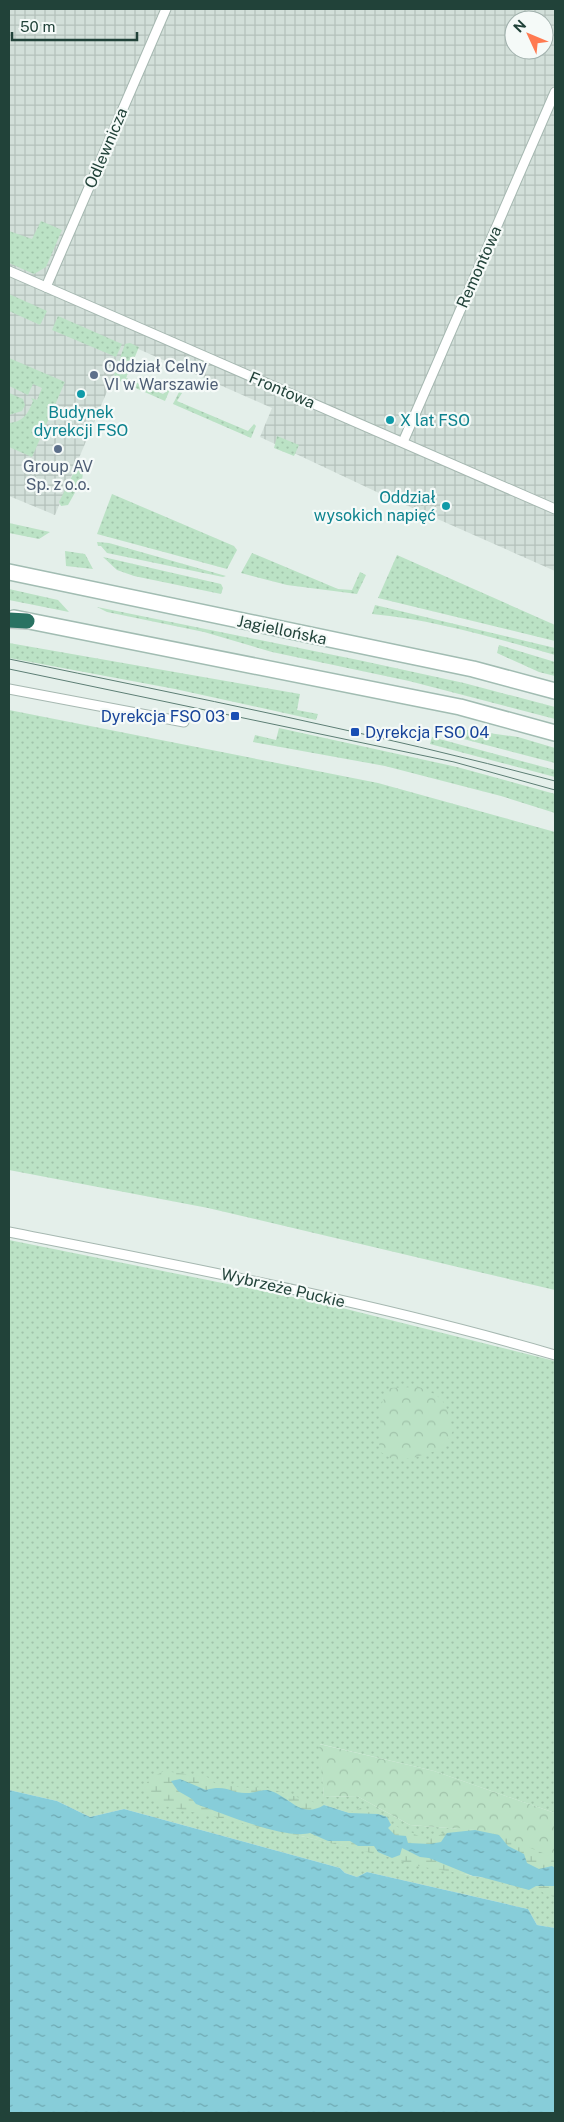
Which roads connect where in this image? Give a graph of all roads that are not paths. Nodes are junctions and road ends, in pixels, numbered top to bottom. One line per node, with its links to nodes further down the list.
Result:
1 (166, 9): 4 (lane, Odlewnicza)
2 (555, 92): 5 (lane, Remontowa)
3 (9, 272): 4 (lane, Frontowa)
4 (46, 288): 5 (lane, Frontowa)
5 (403, 442): 6 (lane, Frontowa)
6 (555, 509)
7 (9, 572): 11 (main road, Jagiellońska)
8 (9, 618): 9 (highway)
9 (27, 621): 13 (main road)
10 (9, 688): 12 (lane)
11 (555, 691)
12 (184, 722)
13 (555, 733)
14 (9, 1232): 15 (lane, Wybrzeże Puckie)
15 (555, 1355)

